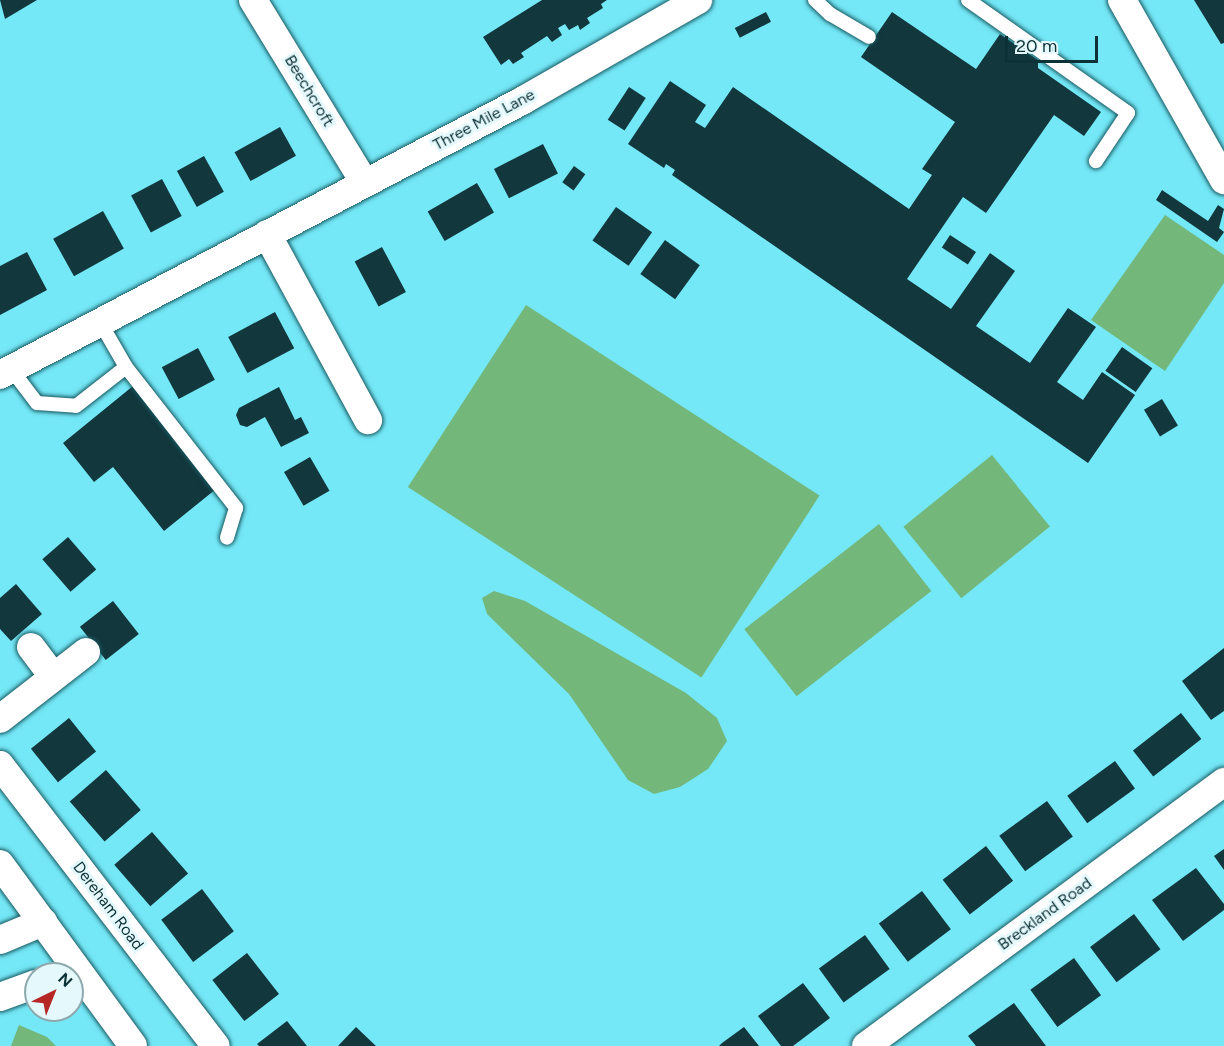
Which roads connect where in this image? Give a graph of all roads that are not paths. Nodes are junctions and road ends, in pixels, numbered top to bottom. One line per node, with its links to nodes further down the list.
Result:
1 (253, 0): 9 (street, Beechcroft)
2 (815, 0): 6 (lane)
3 (968, 0): 7 (lane)
4 (1122, 0): 8 (street)
5 (684, 3): 9 (street, Three Mile Lane)
6 (869, 37)
7 (1096, 161)
8 (1224, 180)
9 (364, 182): 10 (street, Three Mile Lane)
10 (267, 234): 11 (street, Three Mile Lane); 14 (street)
11 (100, 322): 12 (lane); 13 (street, Three Mile Lane)
12 (126, 367): 13 (lane); 15 (lane)
13 (5, 372)
14 (368, 420)
15 (228, 538)
16 (31, 647): 18 (street)
17 (86, 651): 18 (street)
18 (52, 675): 19 (street)
19 (0, 719)
20 (0, 765): 30 (street, Dereham Road)
21 (1224, 782): 31 (street, Breckland Road)
22 (0, 864): 23 (street)
23 (43, 922): 24 (street); 25 (street)
24 (0, 940)
25 (67, 962)
26 (84, 986): 29 (street)
27 (24, 988): 28 (street)
28 (0, 997)
29 (133, 1046)
30 (216, 1046)
31 (866, 1046)

